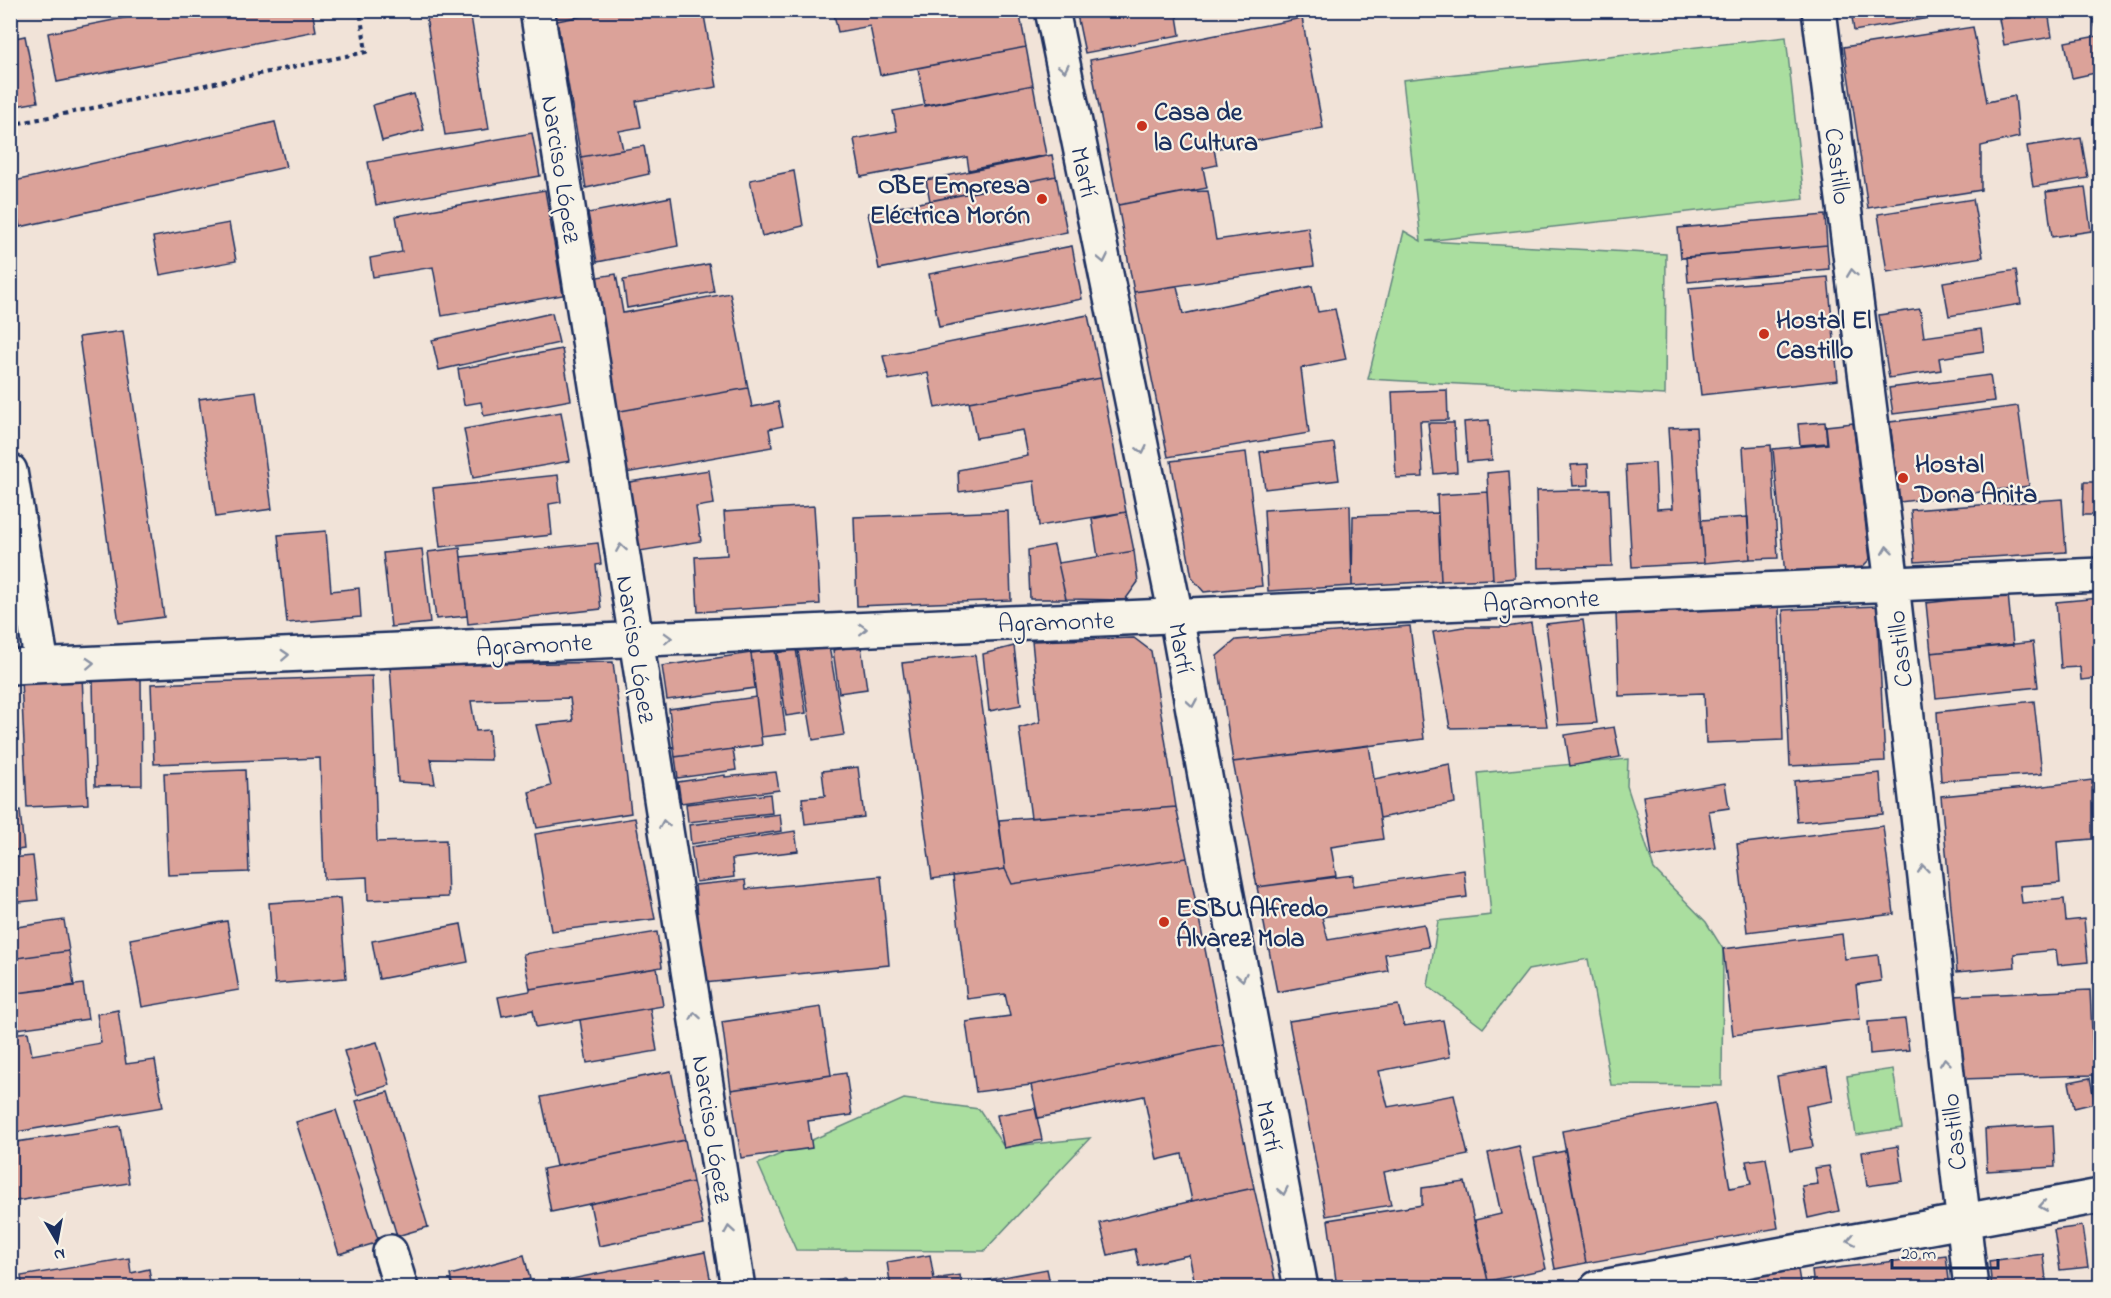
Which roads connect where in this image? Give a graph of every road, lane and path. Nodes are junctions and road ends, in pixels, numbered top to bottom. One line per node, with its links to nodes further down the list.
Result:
1 (360, 10): 5 (path)
2 (537, 10): 10 (street, Narciso López, one-way to 2)
3 (1052, 10): 9 (street, Martí, one-way to 9)
4 (1819, 10): 8 (street, Castillo, one-way to 4)
5 (10, 125)
6 (10, 471): 11 (street)
7 (2100, 575): 8 (street, Agramonte)
8 (1892, 584): 9 (street, Agramonte); 13 (street, Castillo, one-way to 8)
9 (1176, 616): 10 (street, Agramonte, one-way to 9); 17 (street, Martí, one-way to 17)
10 (635, 639): 11 (street, Agramonte, one-way to 10); 16 (street, Narciso López, one-way to 10)
11 (26, 666)
12 (2100, 1196): 13 (street, one-way to 13)
13 (1963, 1220): 18 (street, one-way to 18); 19 (street, Castillo)
14 (390, 1251): 15 (street)
15 (401, 1287)
16 (738, 1287)
17 (1301, 1287)
18 (1597, 1287)
19 (1971, 1287)

